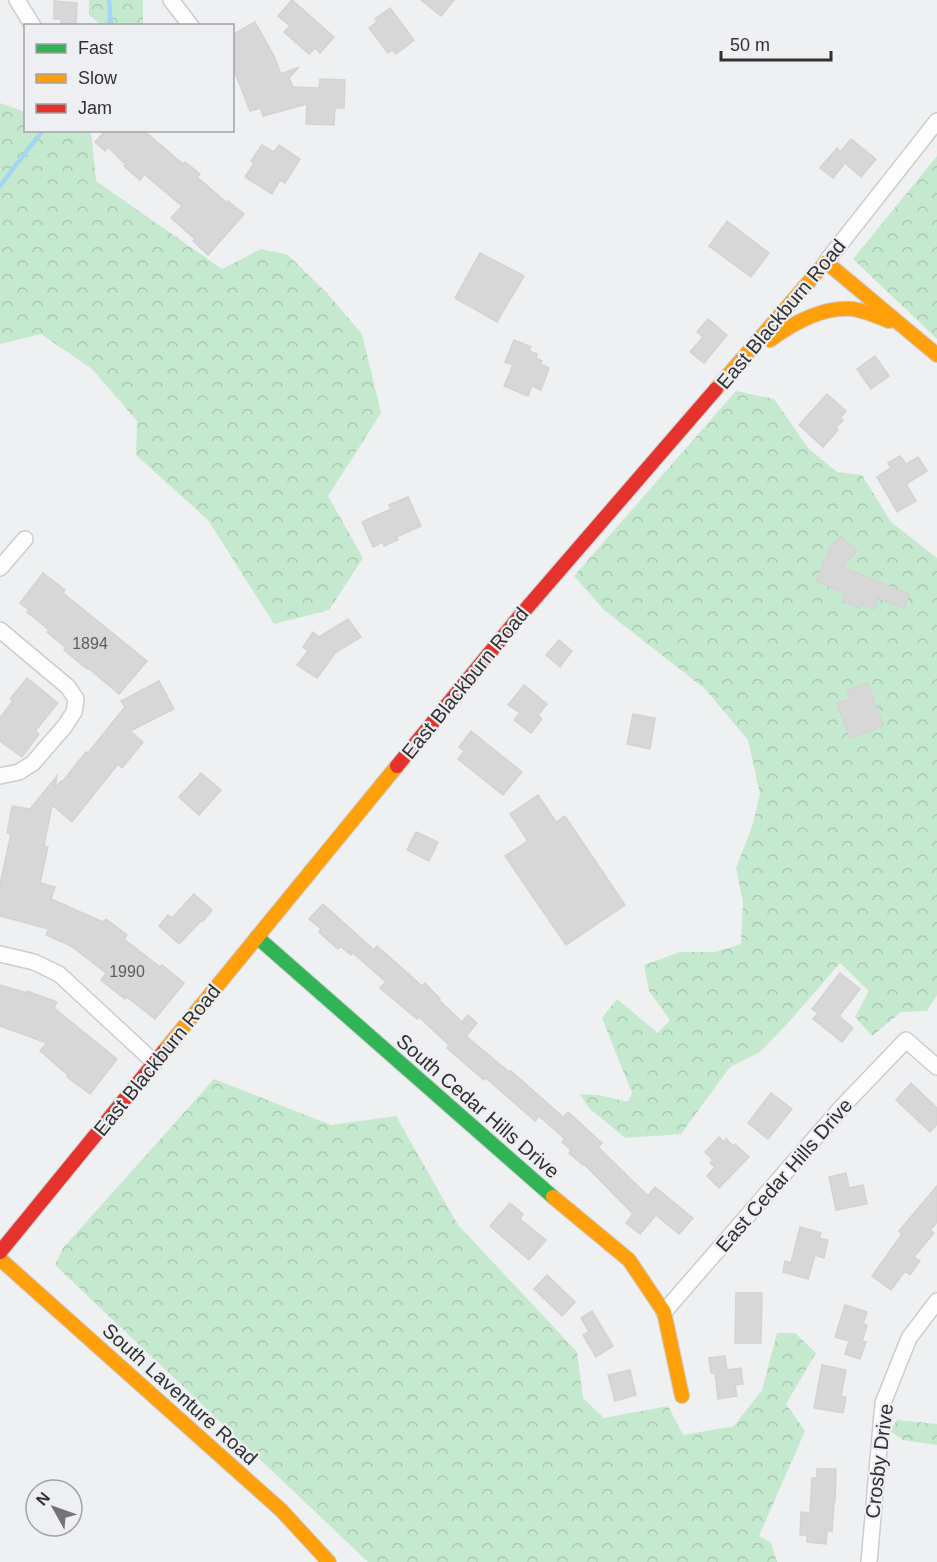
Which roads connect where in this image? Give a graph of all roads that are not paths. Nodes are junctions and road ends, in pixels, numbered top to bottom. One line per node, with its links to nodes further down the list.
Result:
1 (17, 0): 3 (street)
2 (171, 0): 4 (street)
3 (32, 24)
4 (189, 24)
5 (937, 121): 6 (street, East Blackburn Road)
6 (826, 262): 7 (street); 9 (street, East Blackburn Road)
7 (902, 326): 8 (street); 9 (street)
8 (937, 355)
9 (743, 358): 14 (street, East Blackburn Road)
10 (25, 539): 11 (street)
11 (0, 568)
12 (0, 630): 13 (street)
13 (0, 776)
14 (256, 937): 16 (street, East Blackburn Road); 21 (street, South Cedar Hills Drive)
15 (0, 954): 16 (street)
16 (155, 1063): 18 (street, East Blackburn Road)
17 (937, 1066): 21 (street, East Cedar Hills Drive)
18 (0, 1252)
19 (0, 1259): 23 (street, South Laventure Road)
20 (937, 1301): 24 (street, Crosby Drive)
21 (664, 1312): 22 (street)
22 (682, 1396)
23 (328, 1562)
24 (869, 1562)

